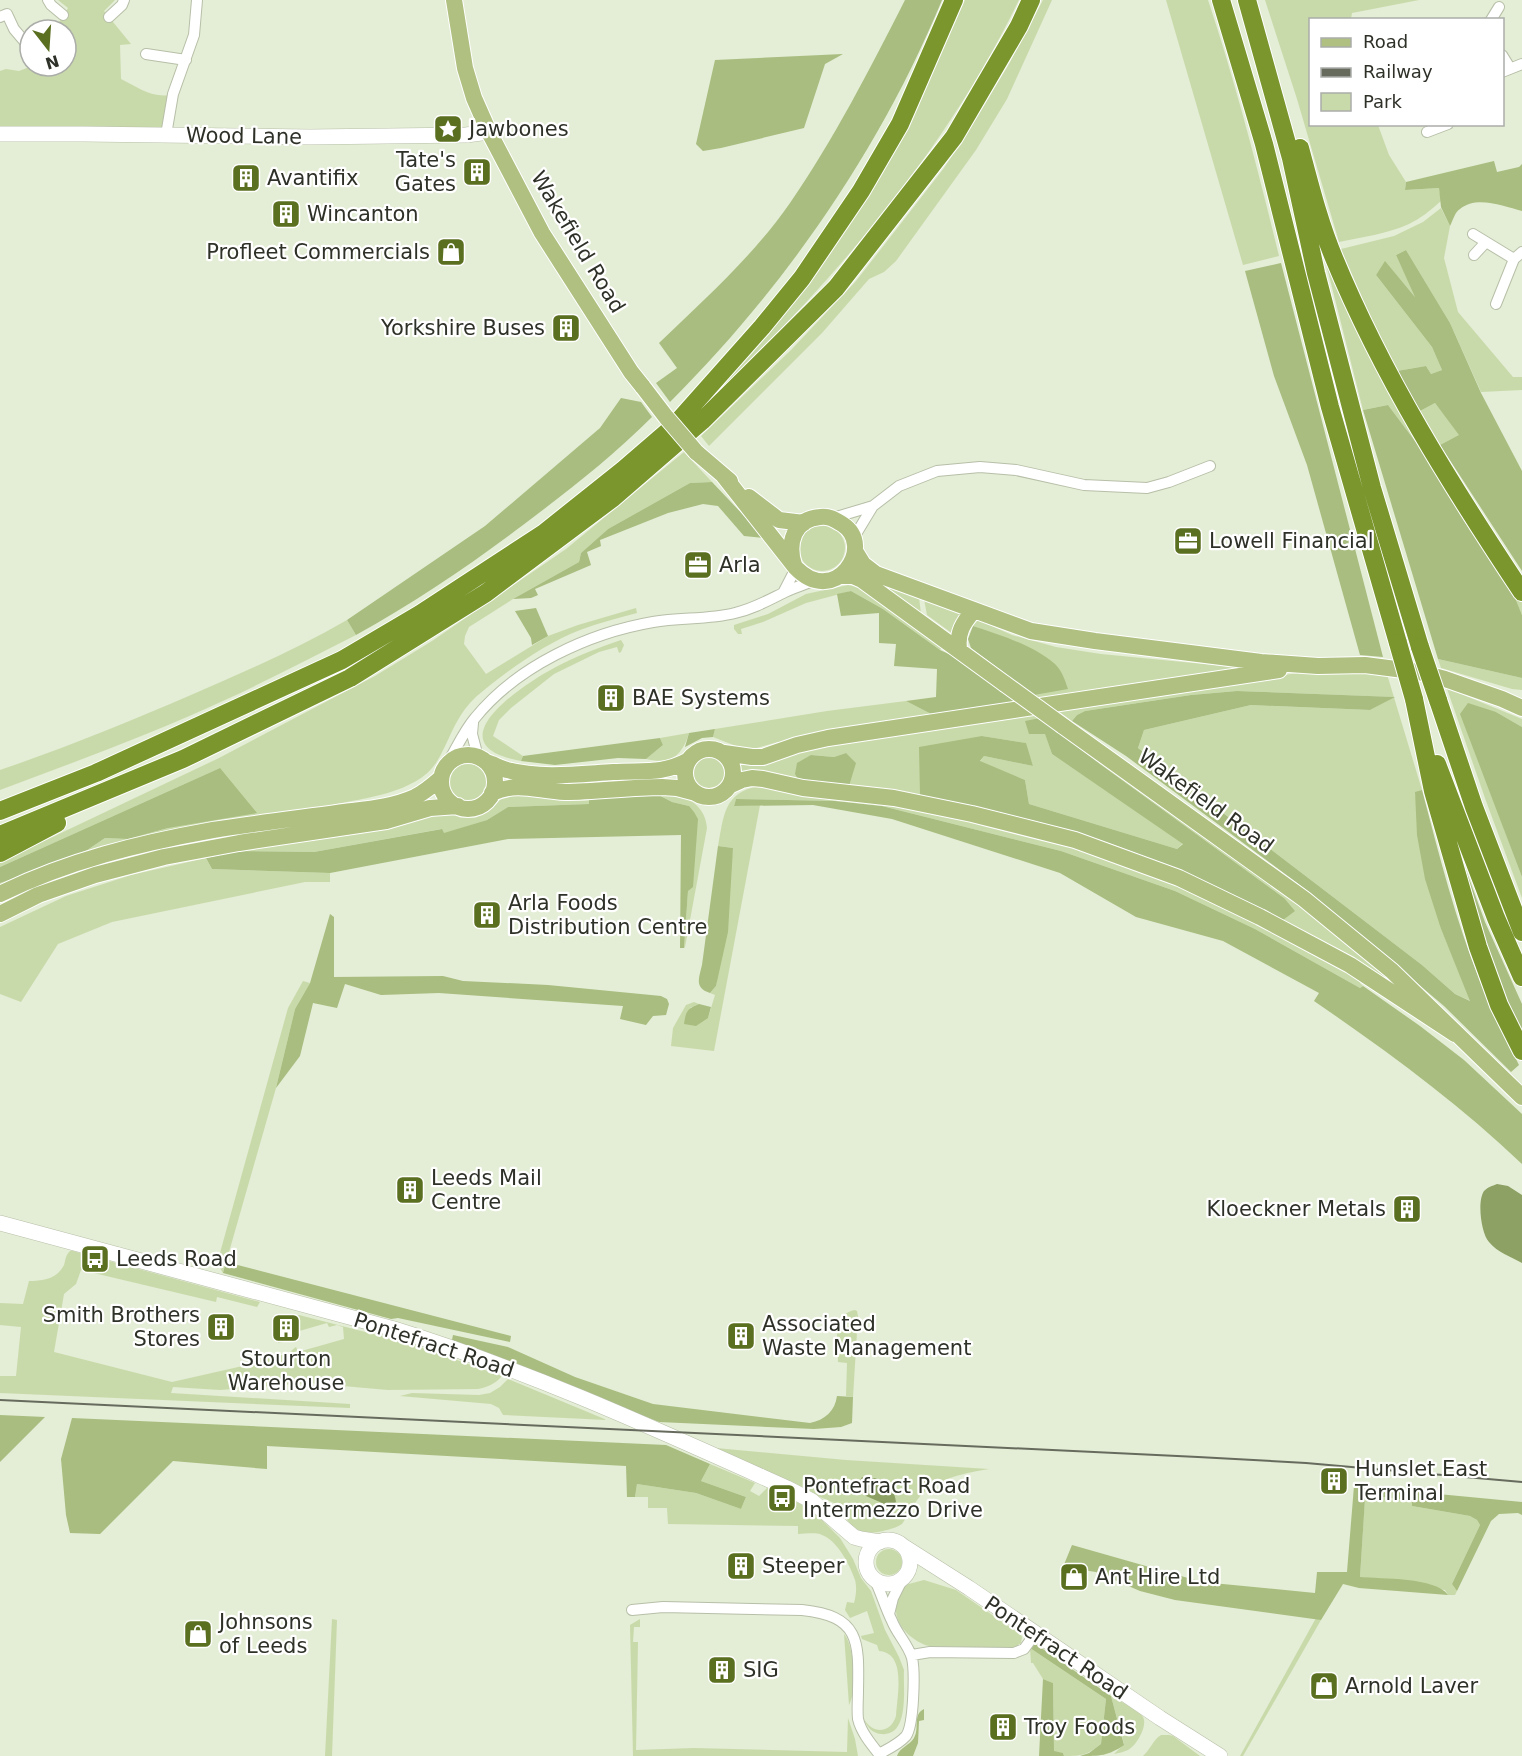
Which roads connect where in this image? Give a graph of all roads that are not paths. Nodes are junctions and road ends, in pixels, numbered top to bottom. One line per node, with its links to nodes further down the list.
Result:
1 (48, 0): 10 (street)
2 (124, 0): 11 (street)
3 (197, 0): 16 (street)
4 (454, 0): 20 (main road, Wakefield Road)
5 (954, 0): 48 (highway)
6 (1031, 0): 50 (highway)
7 (1221, 0): 45 (highway, bridge)
8 (1247, 0): 38 (highway); 64 (highway, bridge)
9 (1499, 7): 13 (street)
10 (63, 15)
11 (109, 16)
12 (0, 17): 14 (street)
13 (1492, 18)
14 (18, 34)
15 (146, 54): 16 (street)
16 (186, 60): 23 (street)
17 (1522, 64): 18 (street)
18 (1506, 70)
19 (1443, 126): 21 (street)
20 (489, 132): 23 (main road, Wood Lane); 30 (main road, Wakefield Road, bridge)
21 (1427, 132)
22 (0, 135): 23 (main road, Wood Lane)
23 (166, 135)
24 (1473, 234): 25 (street)
25 (1486, 242): 26 (street); 27 (street)
26 (1474, 255)
27 (1518, 256): 28 (street)
28 (1496, 304)
29 (1210, 466): 31 (street)
30 (723, 475): 33 (main road, Wakefield Road); 35 (main road, Wakefield Road)
31 (873, 506): 32 (street); 34 (street)
32 (833, 518): 33 (main road, Wakefield Road); 34 (main road)
33 (804, 523): 35 (main road)
34 (854, 545): 36 (main road); 40 (main road)
35 (795, 566): 37 (main road, Wakefield Road); 39 (street)
36 (841, 576): 37 (main road, Wakefield Road); 41 (main road, Wakefield Road)
37 (815, 580): 39 (street)
38 (1522, 592)
39 (783, 593): 47 (street)
40 (974, 610): 41 (main road); 42 (main road)
41 (959, 649): 66 (main road, Wakefield Road, bridge)
42 (1318, 666): 43 (main road); 49 (main road)
43 (1489, 694): 44 (main road); 46 (main road)
44 (1522, 696)
45 (1414, 699): 65 (highway); 67 (highway)
46 (1522, 708)
47 (473, 720): 51 (street); 53 (street)
48 (174, 738): 57 (highway); 59 (highway)
49 (724, 753): 52 (main road); 54 (main road)
50 (183, 759): 60 (highway); 61 (highway)
51 (482, 759): 52 (main road); 53 (main road); 55 (main road)
52 (689, 760): 56 (main road)
53 (444, 771): 58 (main road); 62 (main road)
54 (731, 785): 56 (main road); 66 (main road)
55 (492, 793): 56 (main road); 58 (main road)
56 (696, 794)
57 (0, 801)
58 (458, 807): 63 (main road)
59 (0, 811)
60 (0, 835)
61 (0, 853)
62 (0, 894)
63 (0, 914)
64 (1522, 932)
65 (1522, 977)
66 (1455, 1034): 68 (main road, Wakefield Road)
67 (1522, 1051)
68 (1522, 1097)
69 (0, 1223): 70 (main road, Pontefract Road)
70 (843, 1529): 71 (main road, Pontefract Road); 73 (main road, Pontefract Road)
71 (880, 1542): 72 (main road); 73 (main road)
72 (903, 1546): 74 (main road); 75 (main road, Pontefract Road)
73 (871, 1576): 74 (main road); 77 (street)
74 (903, 1578): 75 (main road, Pontefract Road); 77 (street)
75 (953, 1579): 78 (main road, Pontefract Road)
76 (632, 1610): 79 (street)
77 (889, 1614): 79 (street)
78 (1035, 1634): 79 (street); 80 (main road, Pontefract Road)
79 (912, 1655)
80 (1220, 1756)

